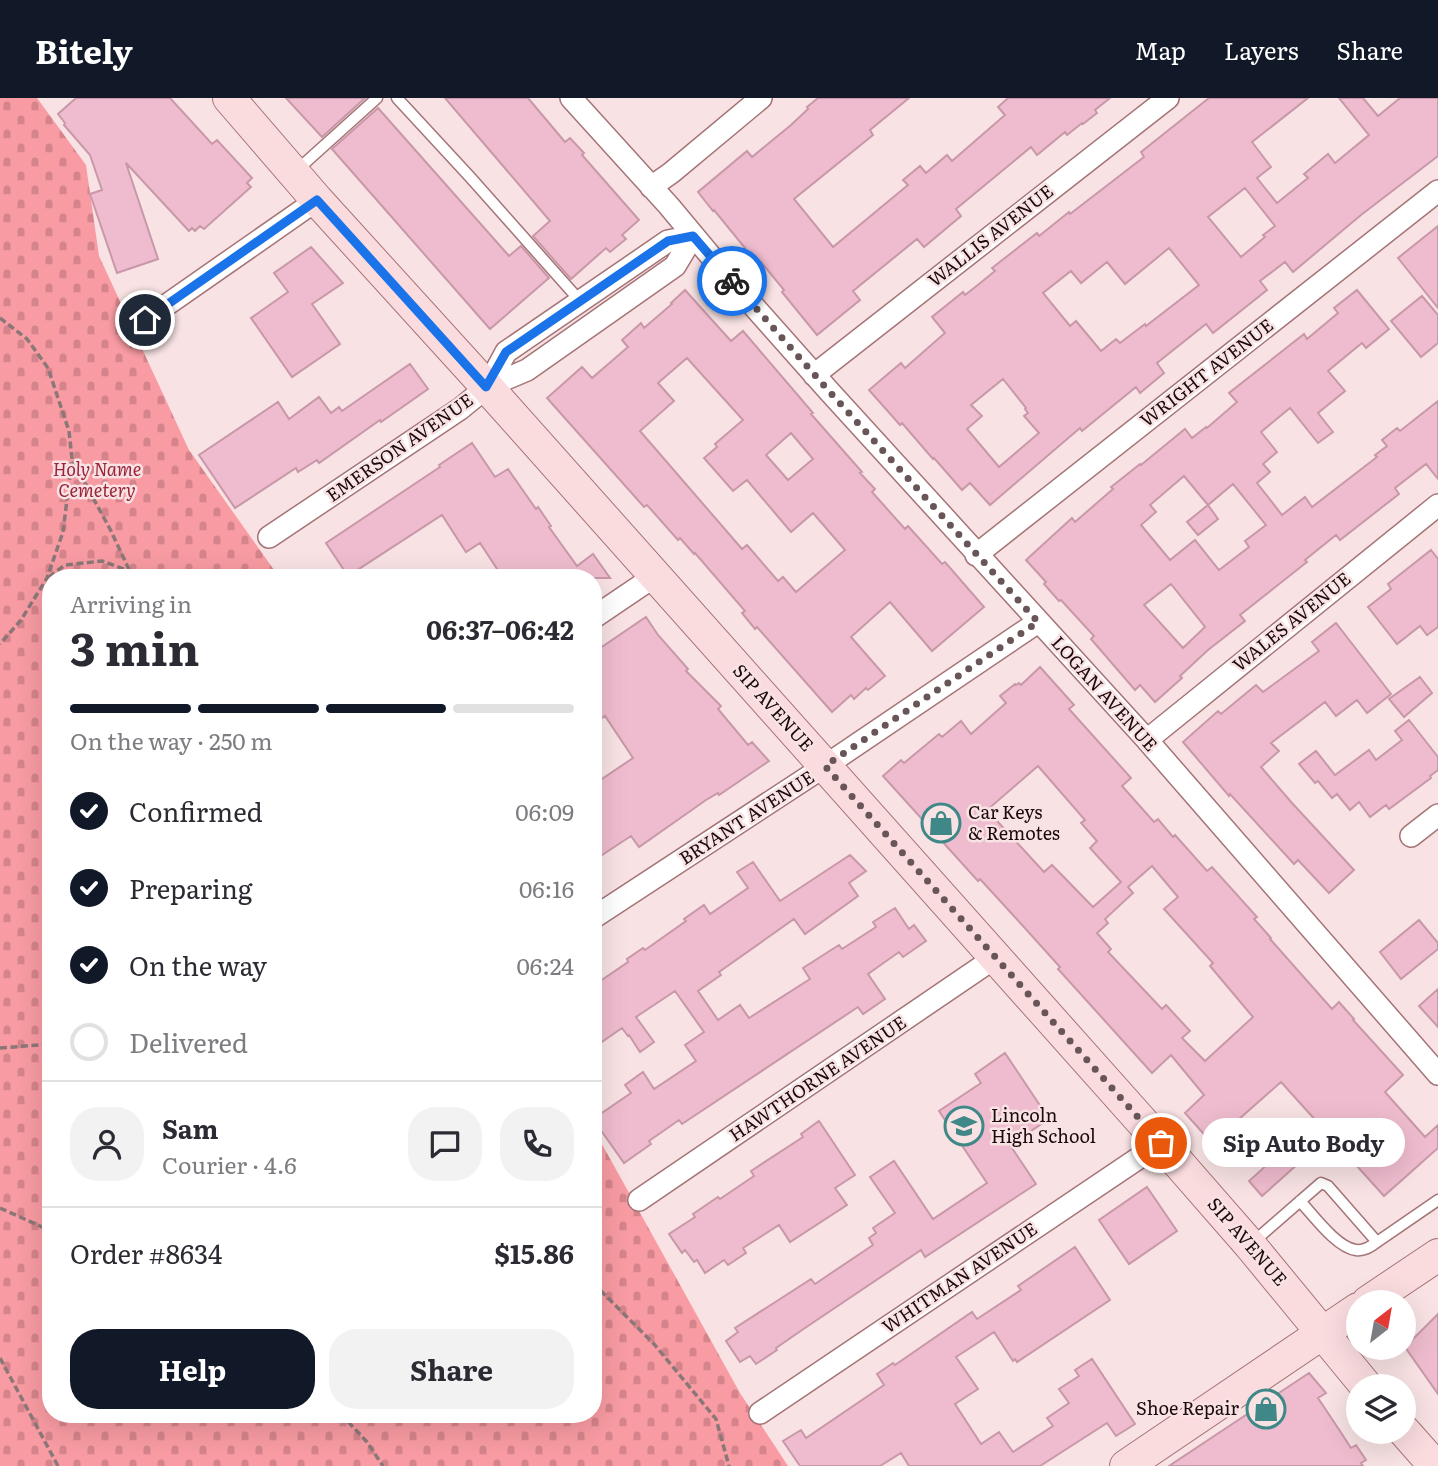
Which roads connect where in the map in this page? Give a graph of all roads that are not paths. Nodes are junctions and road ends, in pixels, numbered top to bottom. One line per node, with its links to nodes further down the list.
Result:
1 (229, 98): 7 (street, SIP AVENUE)
2 (377, 98): 7 (lane)
3 (397, 98): 12 (lane)
4 (571, 98): 8 (street, LOGAN AVENUE)
5 (761, 98): 8 (street)
6 (1168, 98): 14 (street, WALLIS AVENUE)
7 (294, 173): 10 (street, SIP AVENUE)
8 (651, 187): 11 (street, LOGAN AVENUE)
9 (1438, 191): 18 (street, WRIGHT AVENUE)
10 (317, 200): 13 (street); 15 (street, SIP AVENUE)
11 (693, 236): 12 (street, EMERSON AVENUE); 14 (street, LOGAN AVENUE); 15 (street)
12 (581, 302): 15 (street, EMERSON AVENUE)
13 (145, 320)
14 (814, 375): 18 (street, LOGAN AVENUE)
15 (486, 387): 17 (street, EMERSON AVENUE); 19 (street, SIP AVENUE)
16 (1438, 505): 22 (street, WALES AVENUE)
17 (270, 537)
18 (976, 555): 21 (street, LOGAN AVENUE)
19 (655, 576): 20 (street); 23 (street, SIP AVENUE)
20 (602, 612)
21 (1038, 622): 22 (street, LOGAN AVENUE); 23 (street, BRYANT AVENUE)
22 (1147, 740): 28 (street, LOGAN AVENUE)
23 (825, 766): 26 (street, BRYANT AVENUE); 27 (street, SIP AVENUE)
24 (1438, 815): 25 (street)
25 (1411, 836)
26 (602, 912)
27 (996, 957): 29 (street, SIP AVENUE); 30 (street, HAWTHORNE AVENUE)
28 (1438, 1074)
29 (1161, 1143): 34 (street, SIP AVENUE); 40 (street, WHITMAN AVENUE)
30 (639, 1200)
31 (1438, 1200): 33 (lane)
32 (1300, 1201): 33 (lane); 33 (lane); 34 (lane)
33 (1377, 1242)
34 (1250, 1245): 38 (street, SIP AVENUE)
35 (1438, 1255): 36 (street)
36 (1386, 1290)
37 (1346, 1316): 38 (street)
38 (1323, 1332): 39 (street, SIP AVENUE); 42 (street)
39 (1356, 1374)
40 (760, 1413)
41 (1416, 1444): 43 (street)
42 (1126, 1466)
43 (1435, 1466)

